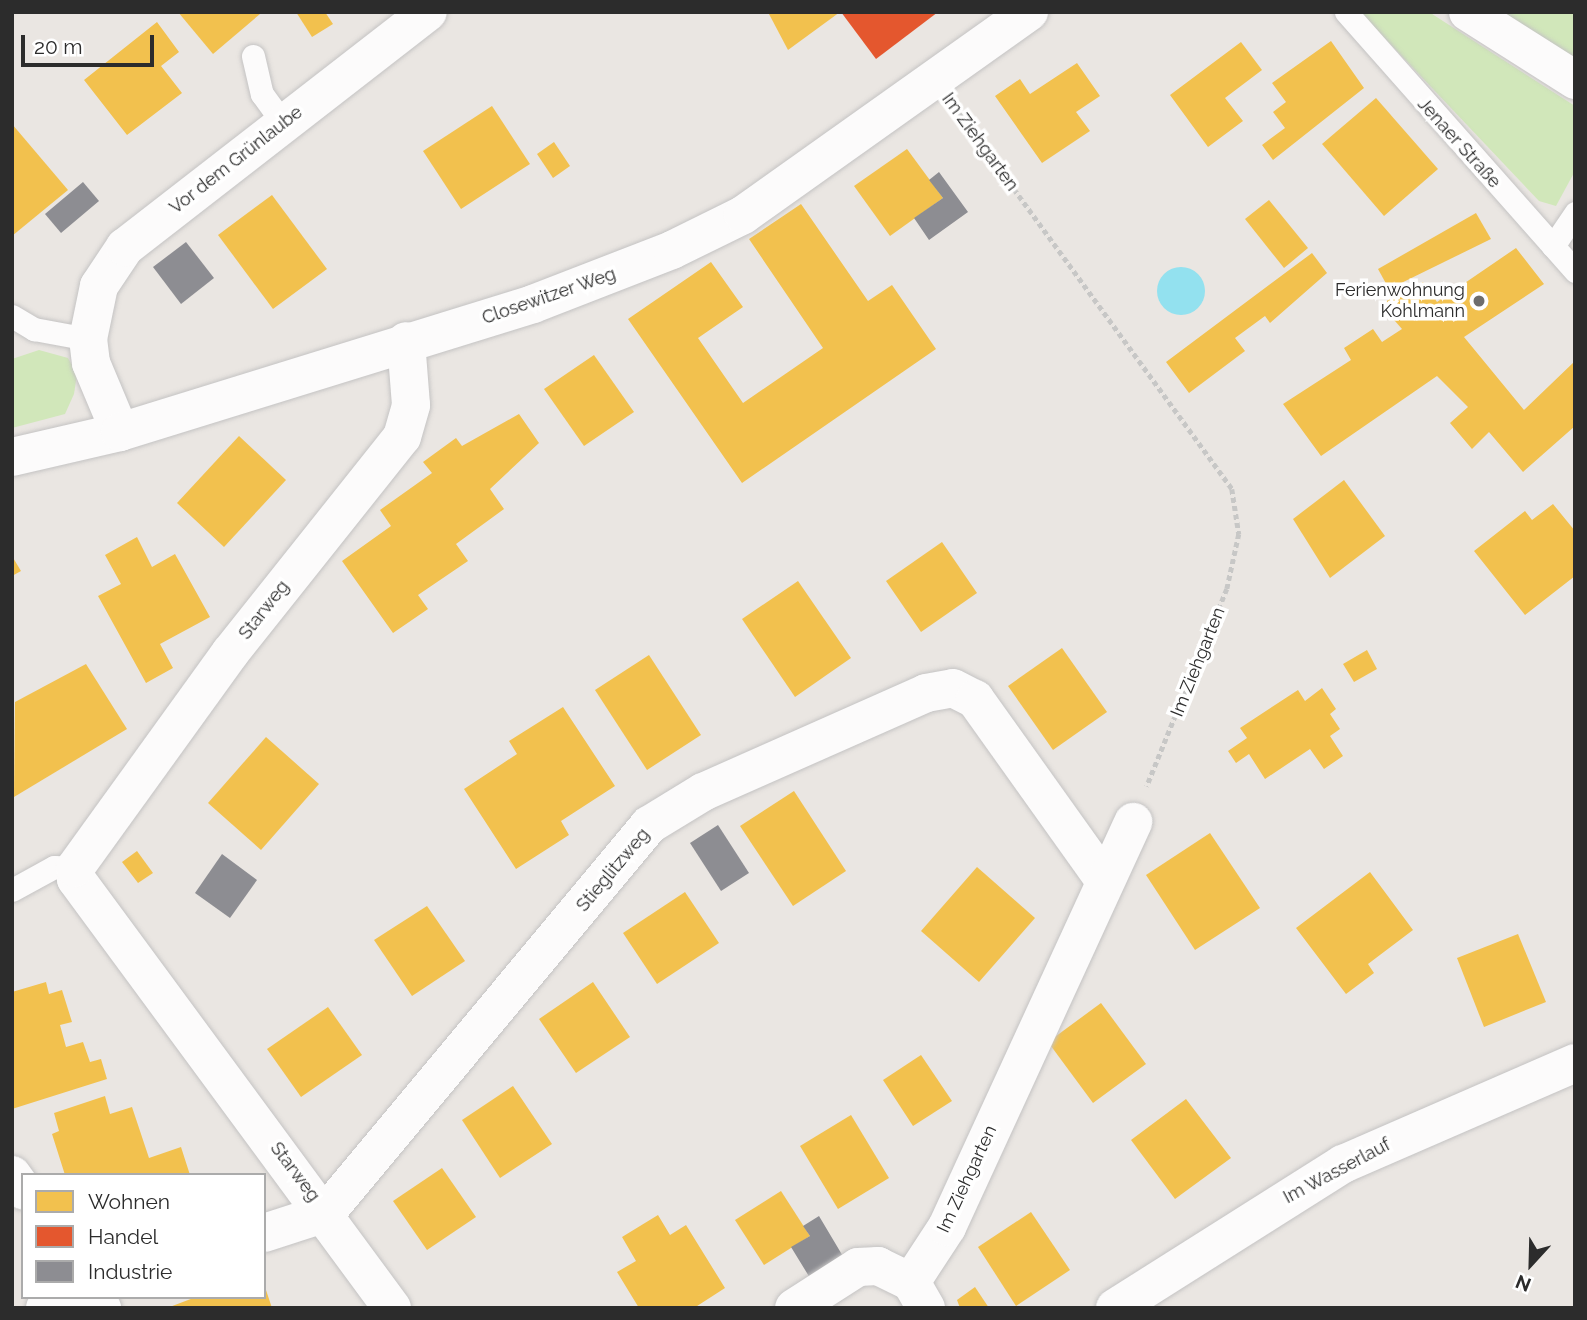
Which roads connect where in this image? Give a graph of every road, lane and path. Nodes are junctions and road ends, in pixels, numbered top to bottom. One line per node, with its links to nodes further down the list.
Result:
1 (428, 12): 8 (street, Vor dem Grünlaube)
2 (1029, 12): 7 (street, Closewitzer Weg)
3 (1346, 12): 10 (lane, Jenaer Straße)
4 (1468, 12): 6 (street)
5 (253, 56): 8 (lane)
6 (1575, 79)
7 (936, 81): 14 (street, Closewitzer Weg); 17 (path, Im Ziehgarten)
8 (282, 122): 13 (street, Vor dem Grünlaube)
9 (1575, 213): 10 (lane)
10 (1553, 246): 11 (lane, Jenaer Straße)
11 (1575, 271)
12 (12, 316): 13 (lane)
13 (88, 339): 15 (street, Vor dem Grünlaube)
14 (406, 341): 15 (street, Closewitzer Weg); 18 (street, Starweg)
15 (120, 432): 16 (street, Closewitzer Weg)
16 (12, 457)
17 (1132, 822): 19 (street, Im Ziehgarten)
18 (75, 868): 20 (lane); 22 (street, Starweg)
19 (1104, 880): 22 (street, Stieglitzweg); 24 (street, Im Ziehgarten)
20 (12, 890)
21 (1575, 1063): 29 (street, Im Wasserlauf)
22 (326, 1213): 23 (street); 27 (street, Starweg)
23 (266, 1232)
24 (919, 1295): 28 (street, Im Ziehgarten)
25 (65, 1299): 26 (street)
26 (45, 1308)
27 (392, 1308)
28 (794, 1308)
29 (1115, 1308)

